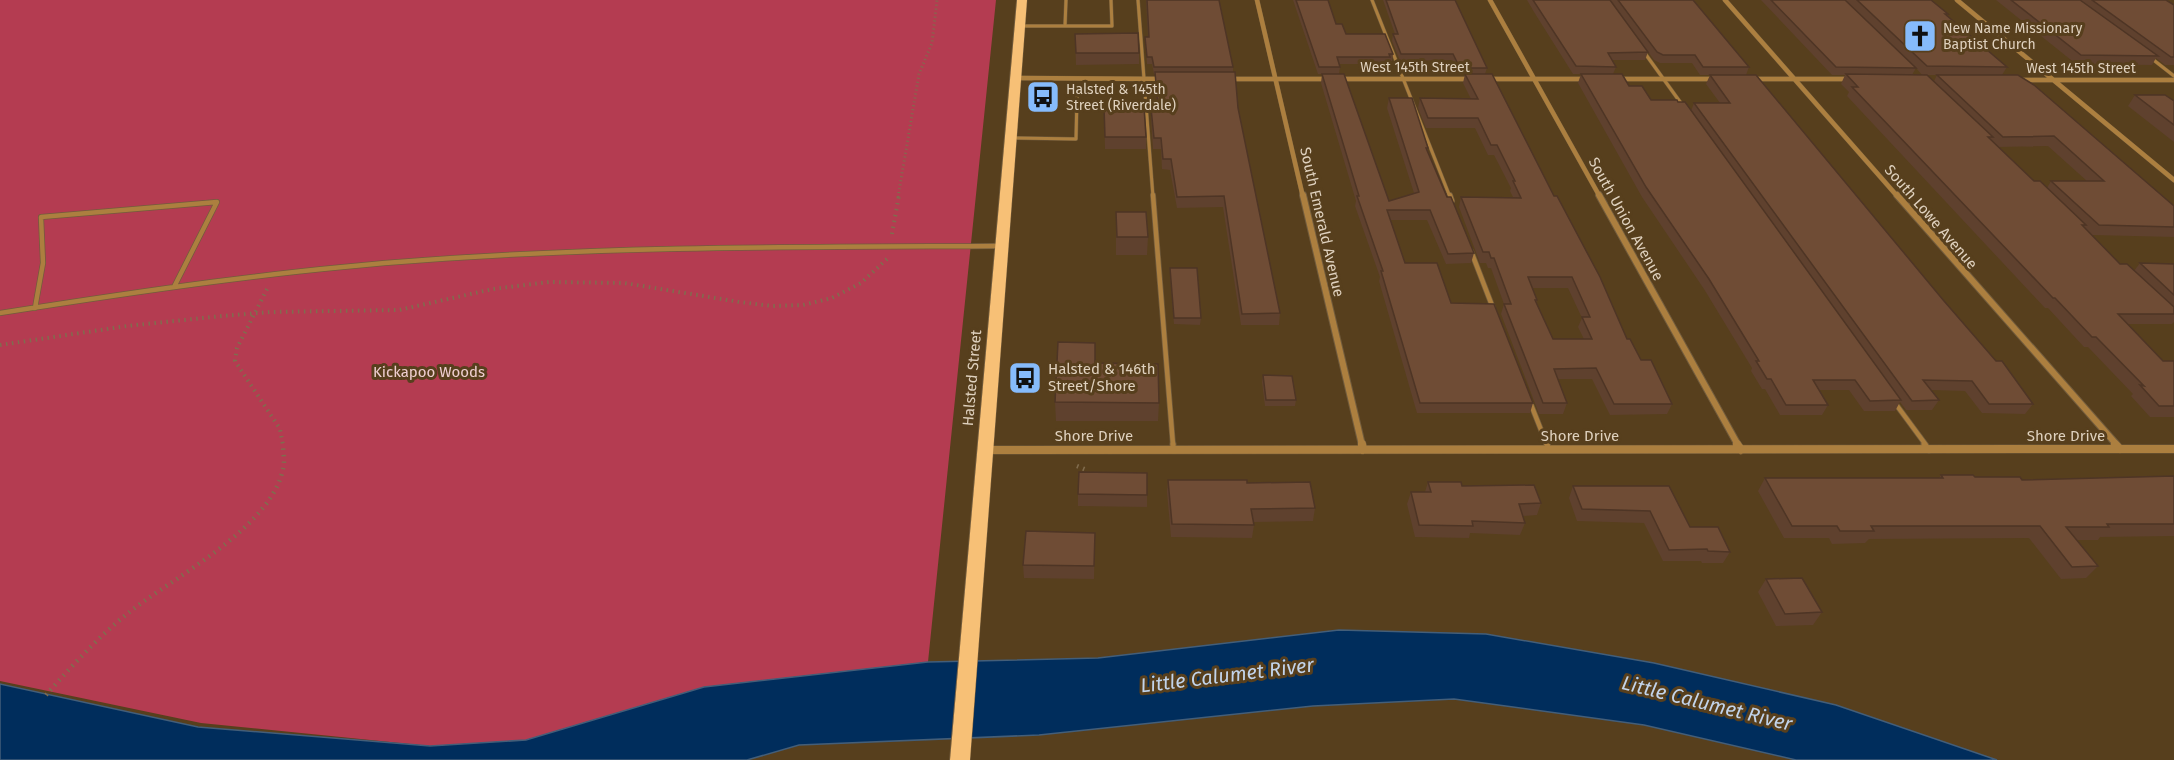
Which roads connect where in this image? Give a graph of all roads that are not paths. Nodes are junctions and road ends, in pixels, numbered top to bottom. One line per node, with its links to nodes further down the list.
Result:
1 (1022, 0): 10 (main road, Halsted Street)
2 (1066, 0): 11 (lane)
3 (1110, 0): 11 (lane)
4 (1138, 0): 16 (lane)
5 (1257, 0): 19 (street, South Emerald Avenue)
6 (1372, 0): 20 (lane)
7 (1490, 0): 23 (street, South Union Avenue)
8 (1725, 0): 29 (street, South Lowe Avenue)
9 (1957, 0): 32 (street)
10 (1019, 26): 11 (lane); 14 (main road, Halsted Street)
11 (1065, 26)
12 (1638, 44): 26 (lane)
13 (2149, 57): 15 (lane)
14 (1015, 78): 16 (street); 35 (main road, Halsted Street)
15 (2174, 78): 32 (street, West 145th Street)
16 (1145, 79): 17 (street); 49 (lane)
17 (1169, 79)
18 (1228, 79): 19 (street, West 145th Street)
19 (1276, 79): 20 (street, West 145th Street); 50 (street, South Emerald Avenue)
20 (1404, 79): 21 (street, West 145th Street); 37 (lane)
21 (1475, 79)
22 (1487, 79): 23 (street, West 145th Street)
23 (1535, 79): 24 (street, West 145th Street); 52 (street, South Union Avenue)
24 (1593, 79)
25 (1605, 79): 26 (street)
26 (1663, 79): 27 (street); 34 (lane)
27 (1723, 79)
28 (1746, 79): 29 (street)
29 (1794, 79): 30 (street); 46 (street, South Lowe Avenue)
30 (1853, 80)
31 (2018, 80): 32 (street, West 145th Street)
32 (2054, 80): 36 (street)
33 (1077, 96): 35 (lane)
34 (1687, 112)
35 (1011, 138): 39 (main road, Halsted Street)
36 (2174, 180)
37 (1455, 210)
38 (1468, 243): 43 (lane)
39 (1002, 246): 40 (lane); 48 (main road, Halsted Street)
40 (174, 287): 41 (lane); 41 (lane)
41 (35, 308): 42 (lane)
42 (0, 314)
43 (1498, 319)
44 (1889, 394): 53 (lane)
45 (1528, 395): 51 (lane)
46 (2120, 449): 47 (street, Shore Drive); 53 (street, Shore Drive)
47 (2174, 449)
48 (986, 450): 49 (street, Shore Drive); 54 (main road, Halsted Street)
49 (1173, 450): 50 (street, Shore Drive)
50 (1363, 450): 51 (street, Shore Drive)
51 (1549, 450): 52 (street, Shore Drive)
52 (1741, 450): 53 (street, Shore Drive)
53 (1929, 450)
54 (960, 760)

